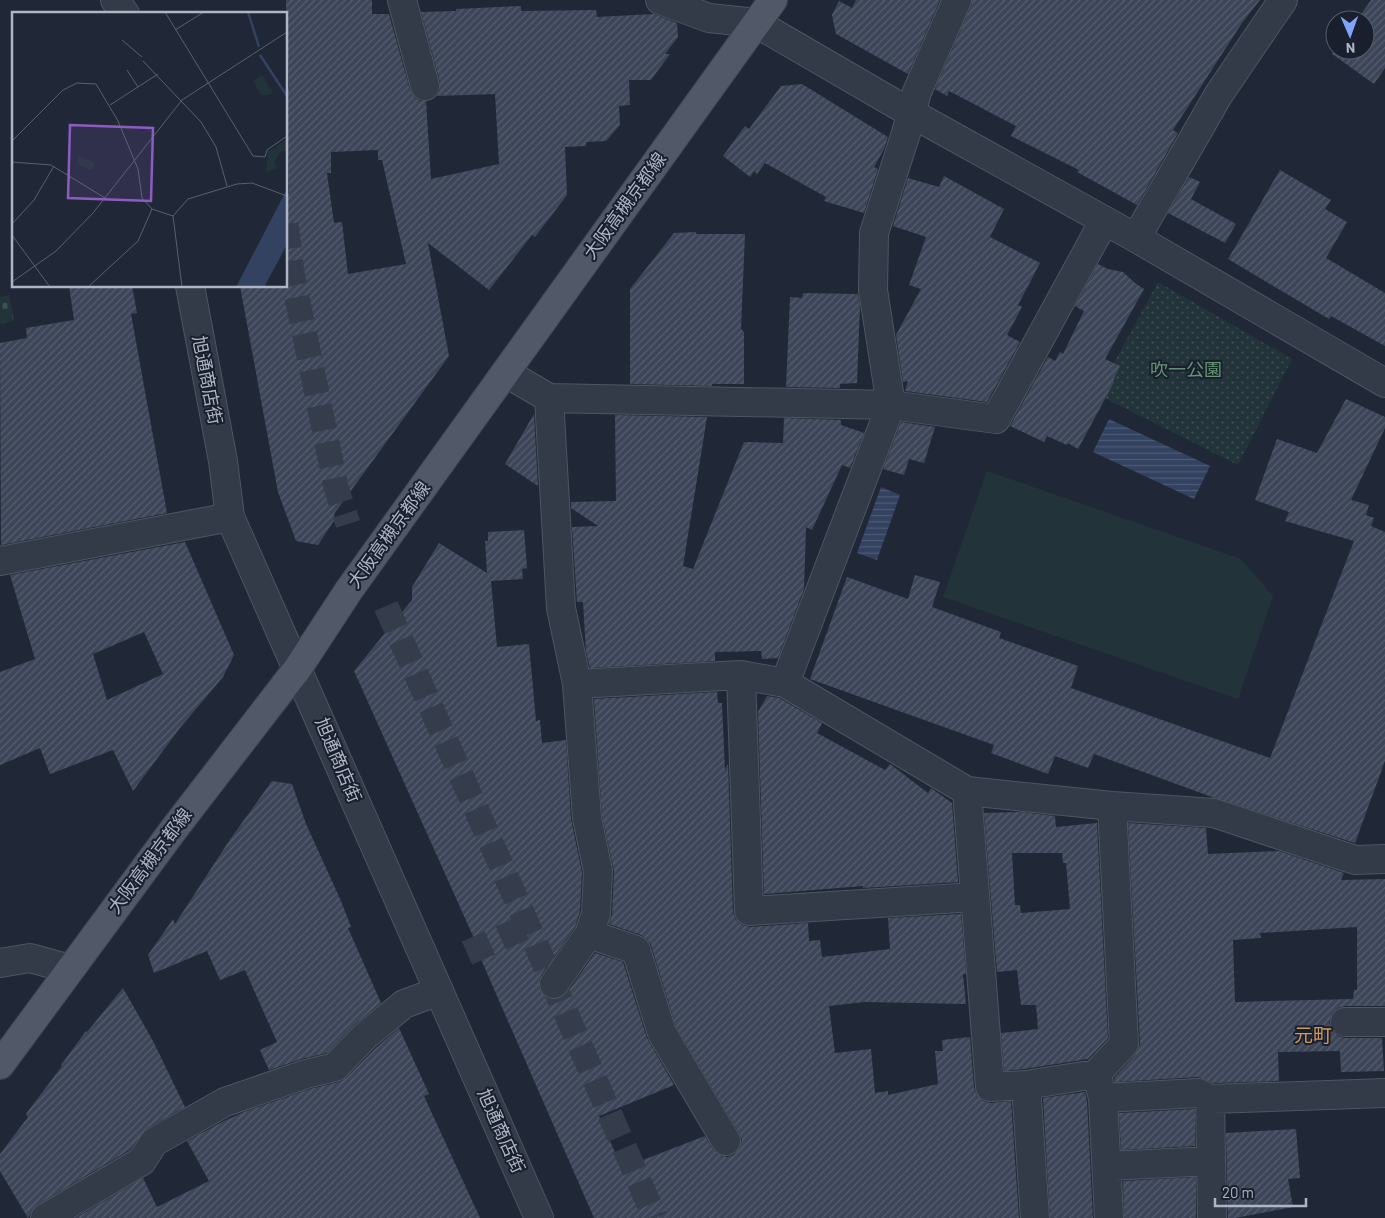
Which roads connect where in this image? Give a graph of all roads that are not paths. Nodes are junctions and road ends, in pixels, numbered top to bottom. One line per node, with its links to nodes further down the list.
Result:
1 (115, 0): 7 (street)
2 (402, 0): 9 (street)
3 (660, 0): 8 (street)
4 (773, 0): 8 (main road, 大阪高槻京都線)
5 (957, 0): 10 (street)
6 (1283, 0): 12 (street)
7 (124, 12)
8 (756, 23): 10 (street); 14 (main road, 大阪高槻京都線)
9 (425, 86)
10 (912, 113): 11 (street); 17 (street)
11 (1104, 221): 12 (street); 17 (street)
12 (1136, 238): 15 (street)
13 (190, 288): 18 (street, 旭通商店街)
14 (506, 373): 16 (street); 20 (main road, 大阪高槻京都線)
15 (1385, 383)
16 (549, 398): 17 (street); 23 (street)
17 (891, 405): 22 (street)
18 (230, 517): 19 (street); 20 (street, 旭通商店街)
19 (0, 561)
20 (298, 668): 30 (main road, 大阪高槻京都線); 32 (street, 旭通商店街)
21 (741, 675): 22 (street); 23 (street); 27 (street)
22 (785, 683): 24 (street)
23 (577, 684): 28 (street)
24 (968, 791): 25 (street); 27 (street)
25 (1112, 806): 26 (street); 37 (street)
26 (1385, 859)
27 (975, 897): 36 (street)
28 (589, 934): 31 (street); 40 (street)
29 (0, 964): 30 (street)
30 (70, 969): 35 (main road, 大阪高槻京都線)
31 (554, 984)
32 (439, 990): 43 (street); 44 (street, 旭通商店街)
33 (1345, 1022): 34 (street)
34 (1385, 1022)
35 (0, 1065)
36 (1026, 1085): 37 (street); 45 (street)
37 (1100, 1086): 39 (street); 42 (street)
38 (1385, 1092): 39 (street)
39 (1210, 1099): 41 (street)
40 (726, 1141)
41 (1211, 1161): 42 (street); 47 (street)
42 (1107, 1166): 46 (street)
43 (45, 1218)
44 (539, 1218)
45 (1035, 1218)
46 (1110, 1218)
47 (1212, 1218)

